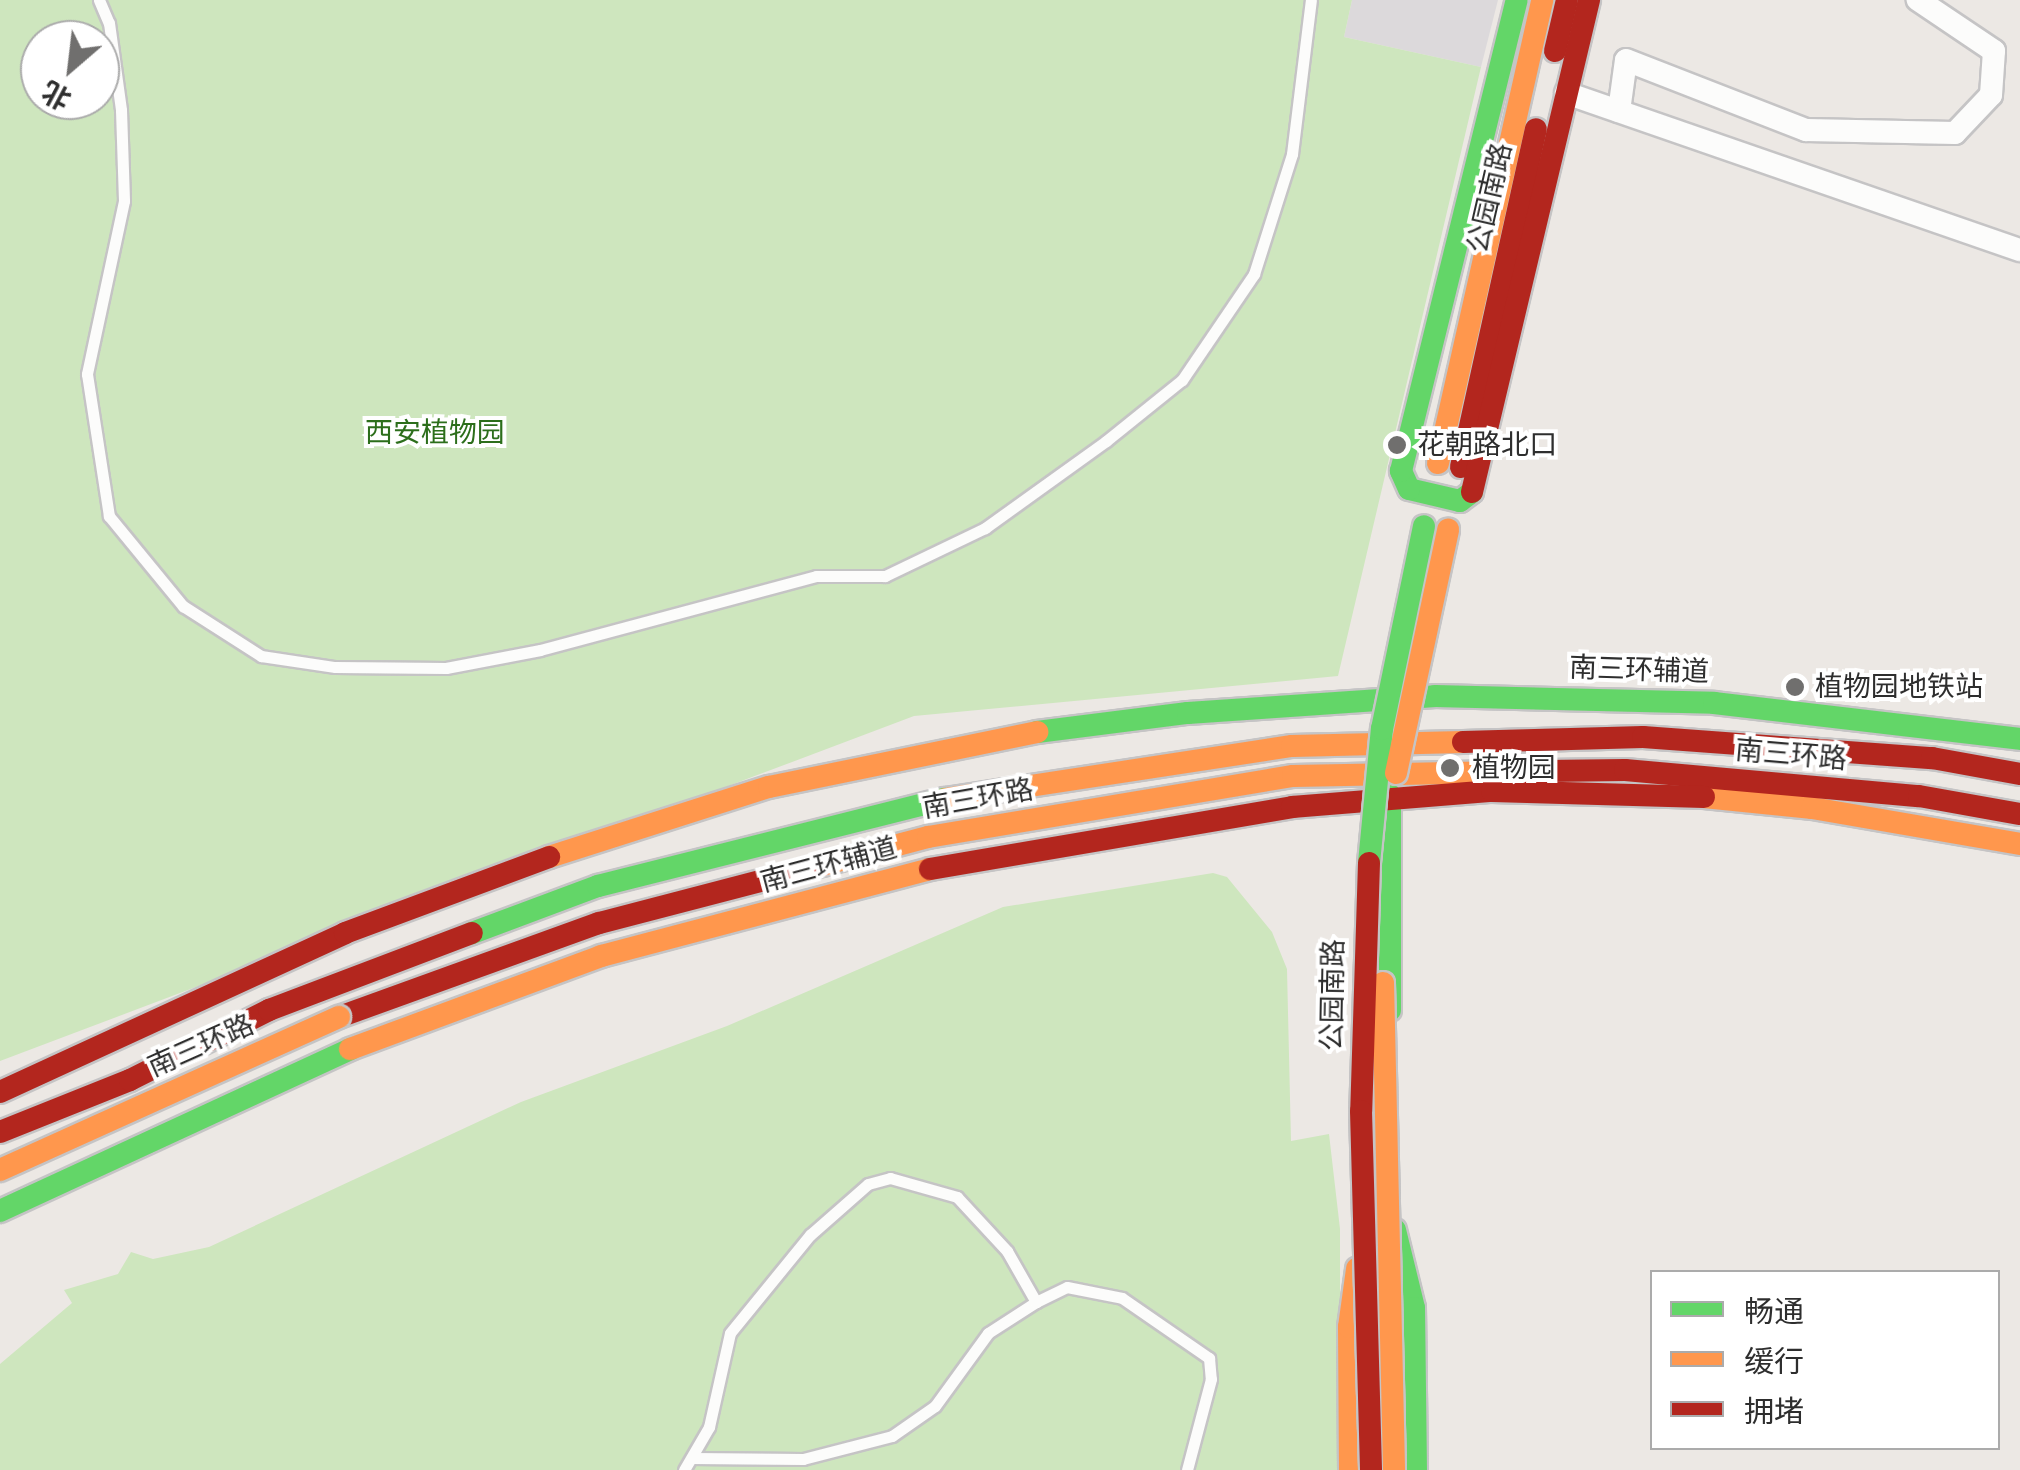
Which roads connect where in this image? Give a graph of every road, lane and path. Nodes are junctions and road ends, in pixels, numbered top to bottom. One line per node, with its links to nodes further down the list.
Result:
1 (99, 0): 2 (lane)
2 (1311, 0)
3 (1517, 0): 8 (main road)
4 (1542, 0): 5 (main road, 公园南路)
5 (1567, 0)
6 (1589, 0): 8 (main road)
7 (1918, 0): 9 (street)
8 (1566, 93): 9 (street)
9 (1619, 111): 10 (street)
10 (2020, 250)
11 (1424, 526): 27 (main road, 公园南路, bridge)
12 (1448, 530): 28 (main road, 公园南路, bridge)
13 (2020, 739): 18 (main road, 南三环辅道)
14 (2020, 774): 19 (main road, 南三环路)
15 (1379, 796): 17 (main road, 南三环辅道); 21 (main road, 南三环辅道); 26 (main road); 29 (main road)
16 (2020, 814): 20 (main road, 南三环路, bridge)
17 (2020, 844)
18 (0, 1092)
19 (0, 1132)
20 (0, 1170)
21 (0, 1211)
22 (1036, 1302): 23 (lane); 23 (lane); 25 (lane)
23 (692, 1458): 24 (lane)
24 (684, 1470)
25 (1187, 1470)
26 (1350, 1470)
27 (1371, 1470)
28 (1394, 1470)
29 (1416, 1470)

